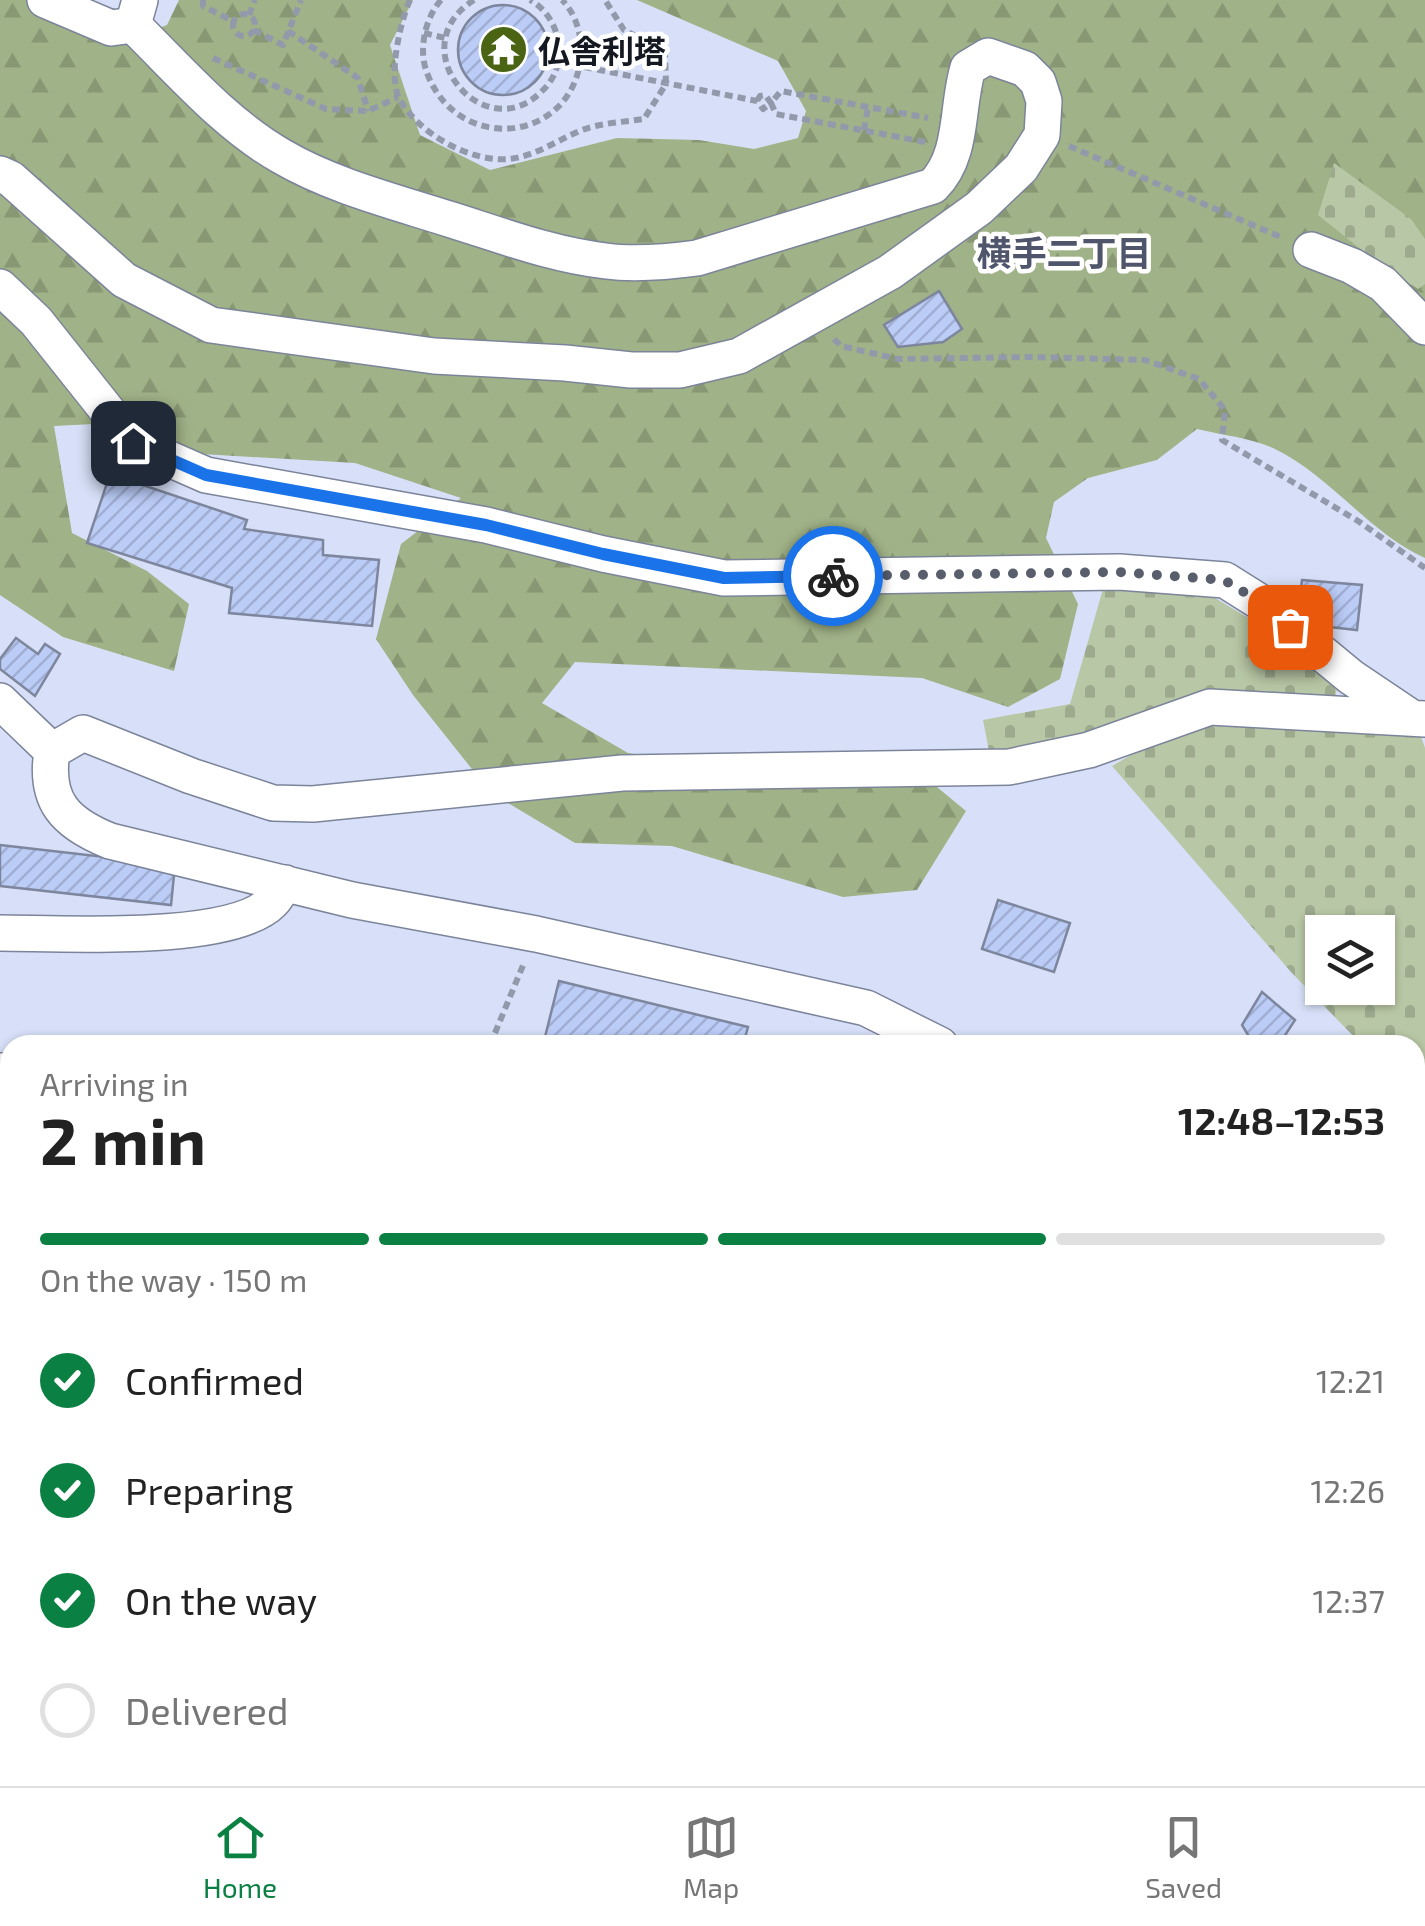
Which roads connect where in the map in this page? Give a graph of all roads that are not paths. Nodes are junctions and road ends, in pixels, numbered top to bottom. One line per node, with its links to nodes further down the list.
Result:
1 (45, 0): 2 (street)
2 (136, 13): 3 (street)
3 (0, 174)
4 (1311, 250): 6 (street)
5 (0, 287): 8 (street)
6 (1425, 328)
7 (0, 701): 9 (street)
8 (1420, 722): 9 (street)
9 (52, 751): 10 (street)
10 (285, 883): 11 (street); 12 (street)
11 (0, 934)
12 (920, 1035)

